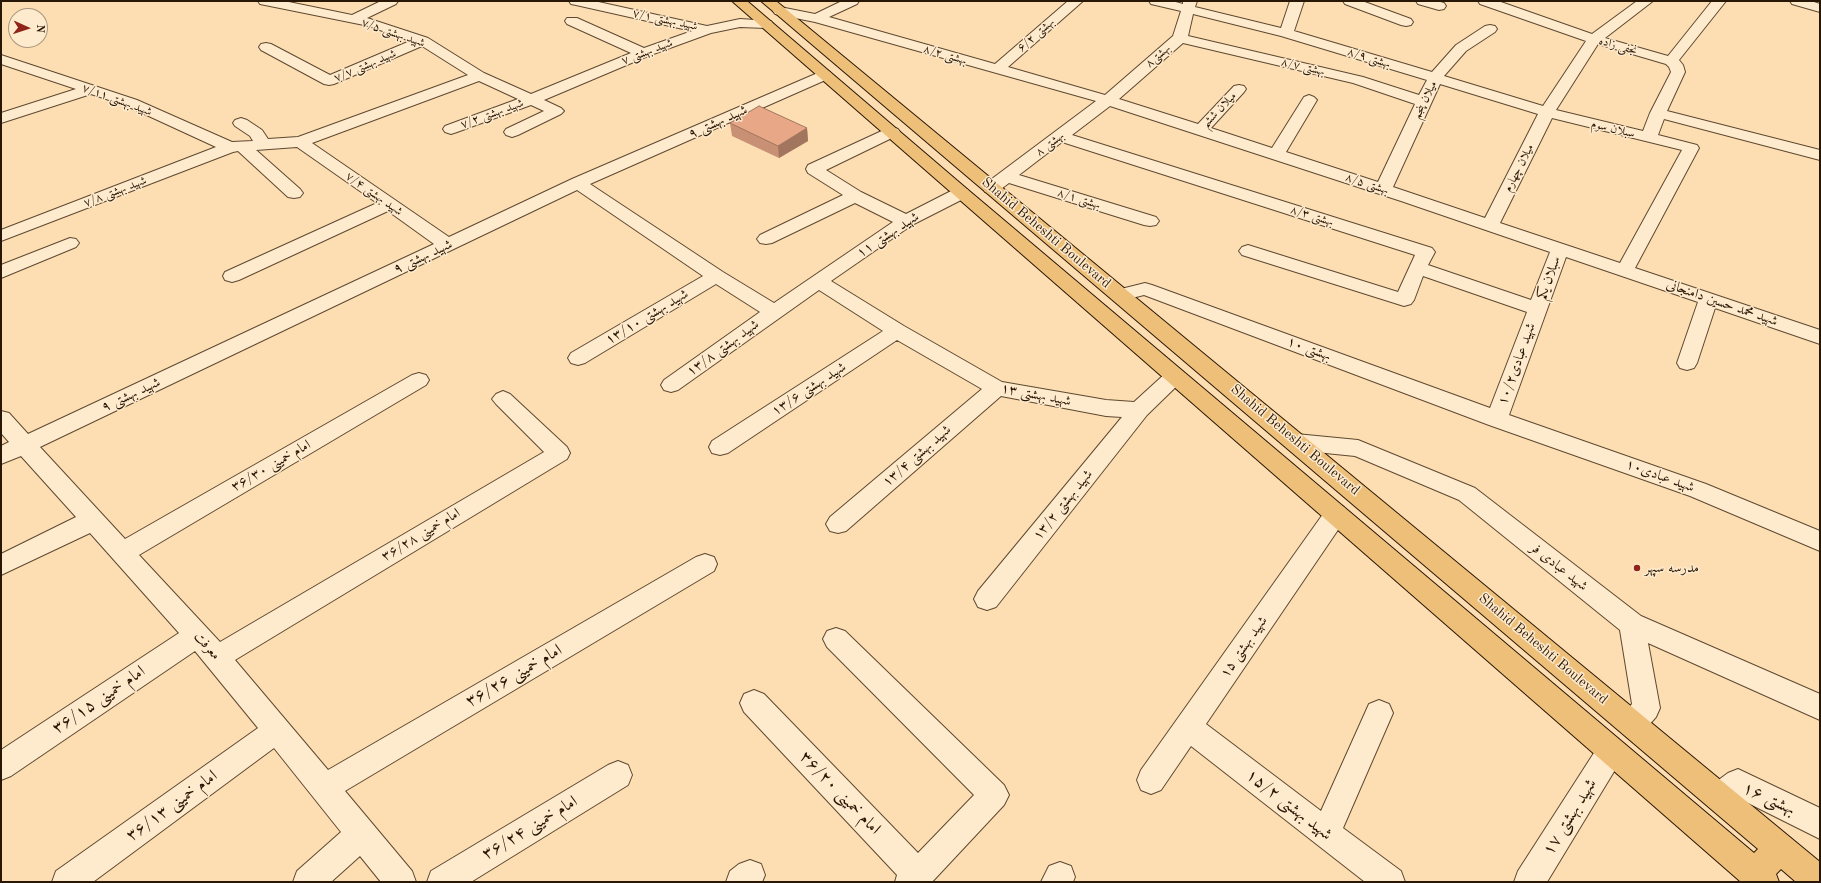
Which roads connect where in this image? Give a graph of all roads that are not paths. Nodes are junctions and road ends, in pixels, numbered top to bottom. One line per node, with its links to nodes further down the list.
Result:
1 (265, 1): 20 (street, شهید بهشتی ۷/۵)
2 (391, 1): 20 (street)
3 (576, 1): 24 (street, شهید بهشتی ۷/۱)
4 (739, 1): 18 (main road, Shahid Beheshti Boulevard)
5 (852, 1): 19 (street)
6 (1076, 1): 34 (street, بهشتی ۶/۲)
7 (1156, 1): 15 (street, بهشتی ۸/۹)
8 (1297, 1): 25 (street)
9 (1350, 1): 22 (street)
10 (1423, 1): 16 (street)
11 (1485, 1): 27 (street, نجفی زاده)
12 (1646, 1): 27 (street)
13 (1719, 1): 33 (street)
14 (1797, 1): 17 (street)
15 (1189, 5): 25 (street, بهشتی ۸/۹); 26 (street, بهشتی۸)
16 (1439, 6)
17 (1820, 8)
18 (771, 12): 19 (street, بهشتی ۸/۲); 24 (street, شهید بهشتی ۷); 35 (main road, Shahid Beheshti Boulevard); 60 (main road, Shahid Beheshti Boulevard)
19 (817, 18): 34 (street, بهشتی ۸/۲)
20 (352, 20): 28 (street, شهید بهشتی ۷/۵)
21 (572, 21): 30 (street)
22 (1406, 22)
23 (1490, 29): 37 (street, میلان پنجم)
24 (707, 30): 30 (street, شهید بهشتی ۷)
25 (1286, 33): 32 (street, بهشتی ۸/۹)
26 (1180, 38): 38 (street, بهشتی ۸/۷); 42 (street, بهشتی۸)
27 (1594, 39): 33 (street, نجفی زاده); 45 (street)
28 (423, 41): 29 (street, شهید بهشتی ۷/۷); 36 (street, شهید بهشتی ۷/۵)
29 (266, 47)
30 (643, 53): 41 (street, شهید بهشتی ۷)
31 (1, 59): 40 (street, شهید بهشتی ۷/۱۱)
32 (1374, 60): 37 (street, بهشتی ۸/۹); 38 (street)
33 (1670, 61): 46 (street)
34 (997, 69): 42 (street, بهشتی ۸/۲)
35 (825, 75): 52 (main road, Shahid Beheshti Boulevard); 61 (street, شهید بهشتی ۹)
36 (479, 76): 41 (street, شهید بهشتی ۷/۵); 55 (street)
37 (1435, 78): 44 (street, میلان پنجم); 45 (street, بهشتی ۸/۹)
38 (1358, 80): 44 (street, بهشتی ۸/۷)
39 (1239, 89): 50 (street, میلان ششم)
40 (89, 90): 47 (street); 57 (street, شهید بهشتی ۷/۱۱)
41 (533, 99): 49 (street, شهید بهشتی ۷/۲); 51 (street, شهید بهشتی ۷/۵)
42 (1108, 100): 50 (street, بهشتی ۸/۵); 53 (street, ۸ بهشتی)
43 (1309, 100): 58 (street)
44 (1424, 102): 62 (street, میلان پنجم)
45 (1547, 112): 54 (street, سبلان سوم); 69 (street, میلان چهارم)
46 (1658, 113): 54 (street); 59 (street)
47 (1, 118)
48 (241, 123): 56 (street)
49 (451, 128)
50 (1200, 131): 58 (street, بهشتی ۸/۵)
51 (512, 132)
52 (892, 132): 64 (main road, Shahid Beheshti Boulevard); 65 (street)
53 (1060, 136): 60 (street, ۸ بهشتی); 76 (street, بهشتی ۸/۳)
54 (1649, 138): 77 (street, سبلان سوم)
55 (300, 142): 56 (street); 66 (street, شهید بهشتی ۷/۴)
56 (263, 144): 57 (street)
57 (236, 146): 63 (street); 70 (street, شهید بهشتی ۷/۸)
58 (1276, 155): 62 (street, بهشتی ۸/۵)
59 (1820, 155)
60 (999, 182): 67 (street, بهشتی ۸/۱); 82 (main road, Shahid Beheshti Boulevard)
61 (578, 184): 73 (street, شهید بهشتی ۹); 80 (street)
62 (1384, 189): 69 (street, بهشتی ۸/۵)
63 (294, 193)
64 (961, 193): 68 (street, شهید بهشتی ۱۱); 90 (main road, Shahid Beheshti Boulevard)
65 (855, 196): 68 (street); 71 (street)
66 (390, 204): 73 (street, شهید بهشتی ۷/۴); 79 (street)
67 (1150, 221)
68 (906, 222): 81 (street, شهید بهشتی ۱۱)
69 (1490, 225): 74 (street, بهشتی ۸/۵)
70 (1, 236)
71 (766, 239)
72 (70, 243): 78 (street)
73 (448, 245): 99 (street, شهید بهشتی ۹)
74 (1560, 248): 77 (street, بهشتی ۸/۵); 84 (street, سبلان یکم)
75 (1248, 251): 76 (street)
76 (1417, 268): 84 (street)
77 (1625, 270): 83 (street, شهید محمد حسین دامنجانی)
78 (1, 272)
79 (232, 276)
80 (716, 276): 85 (street); 88 (street, شهید بهشتی ۱۳/۱۰)
81 (819, 282): 85 (street, شهید بهشتی ۱۱); 86 (street, شهید بهشتی ۱۳)
82 (1120, 295): 97 (street, بهشتی ۱۰); 98 (main road, Shahid Beheshti Boulevard)
83 (1709, 298): 87 (street, شهید محمد حسین دامنجانی); 89 (street)
84 (1538, 309): 97 (street, شهید عبادی۱۰/۲)
85 (774, 312): 92 (street, شهید بهشتی ۱۳/۸)
86 (897, 331): 93 (street, شهید بهشتی ۱۳); 100 (street, شهید بهشتی ۱۳/۶)
87 (1820, 337)
88 (578, 358)
89 (1687, 363)
90 (1176, 376): 95 (street); 102 (main road, Shahid Beheshti Boulevard)
91 (419, 380): 106 (street, امام خمینی ۳۶/۳۰)
92 (671, 385)
93 (996, 388): 95 (street, شهید بهشتی ۱۳); 104 (street, شهید بهشتی ۱۳/۴)
94 (503, 399): 113 (street, امام خمینی ۳۶/۲۸)
95 (1139, 410): 109 (street, شهید بهشتی ۱۳/۲)
96 (1, 419): 99 (street, معرفت)
97 (1497, 419): 105 (street, شهید عبادی۱۰)
98 (1296, 442): 110 (street, شهید عبادی فر); 117 (main road, Shahid Beheshti Boulevard)
99 (25, 445): 101 (street, شهید بهشتی ۹); 103 (street, معرفت)
100 (720, 447)
101 (1, 456)
102 (1336, 514): 118 (street, شهید بهشتی ۱۵); 120 (main road, Shahid Beheshti Boulevard)
103 (93, 520): 106 (street, معرفت); 108 (street)
104 (838, 524)
105 (1820, 541)
106 (122, 553): 111 (street, معرفت)
107 (705, 564): 124 (street, امام خمینی ۳۶/۲۶)
108 (1, 565)
109 (987, 599)
110 (1632, 624): 115 (street, شهید عبادی فر); 117 (street)
111 (197, 635): 113 (street, معرفت); 121 (street, امام خمینی ۳۶/۱۵)
112 (836, 639): 130 (street)
113 (217, 657): 119 (street, معرفت)
114 (754, 703): 130 (street, امام خمینی ۳۶/۲۰)
115 (1820, 707)
116 (1379, 713): 127 (street)
117 (1632, 724): 125 (main road, Shahid Beheshti Boulevard)
118 (1188, 727): 123 (street, شهید بهشتی ۱۵); 127 (street, شهید بهشتی ۱۵/۲)
119 (277, 730): 124 (street, معرفت); 132 (street, امام خمینی ۳۶/۱۳)
120 (1611, 751): 131 (main road, Shahid Beheshti Boulevard); 137 (street, شهید بهشتی ۱۷)
121 (1, 766)
122 (618, 775): 135 (street, امام خمینی ۳۶/۲۴)
123 (1151, 780)
124 (324, 788): 128 (street, معرفت)
125 (1719, 797): 126 (street, بهشتی ۱۶); 129 (main road, Shahid Beheshti Boulevard)
126 (1820, 824)
127 (1326, 833): 136 (street, شهید بهشتی ۱۵/۲)
128 (362, 834): 133 (street); 134 (street, معرفت)
129 (1779, 848): 131 (main road); 138 (main road, Shahid Beheshti Boulevard)
130 (914, 878)
131 (1760, 879)
132 (67, 882)
133 (308, 882)
134 (401, 882)
135 (442, 882)
136 (1390, 882)
137 (1528, 882)
138 (1820, 882)

